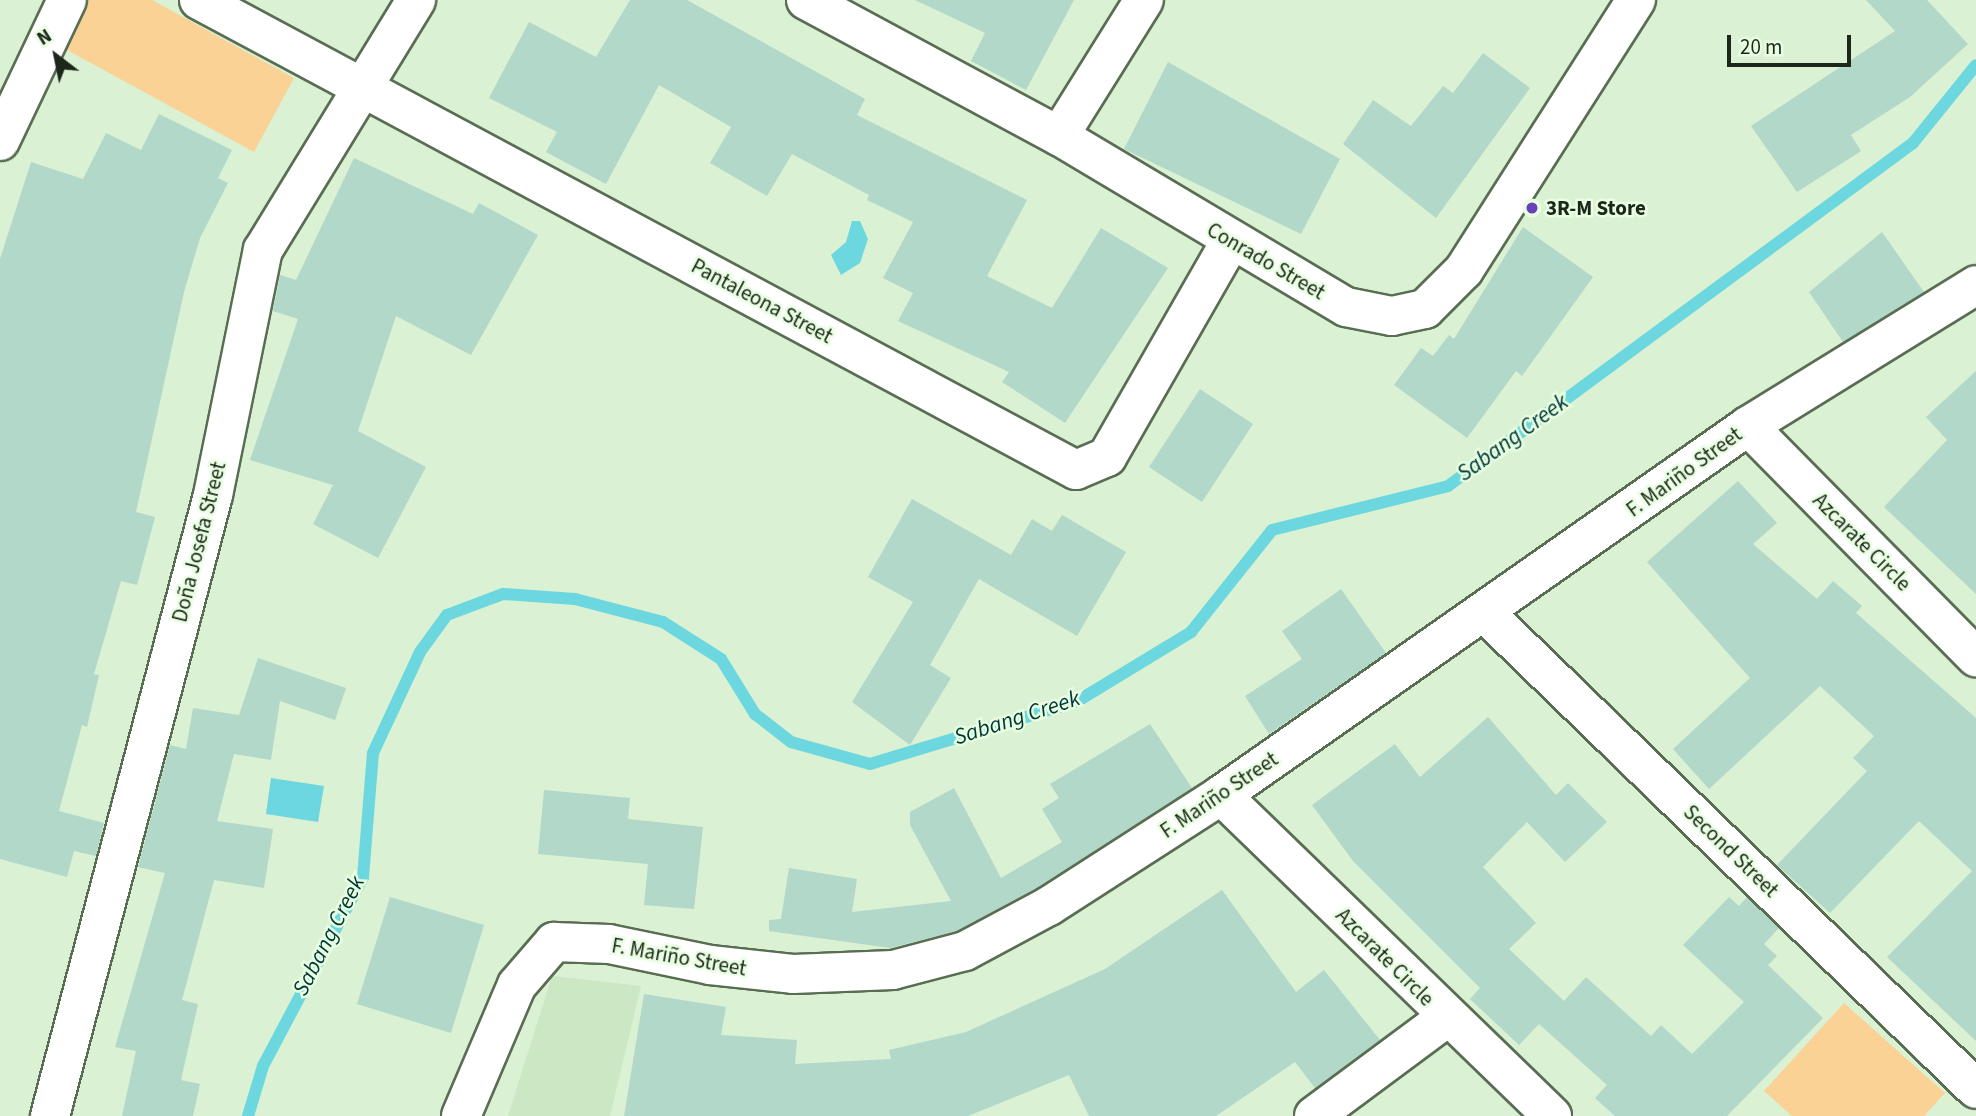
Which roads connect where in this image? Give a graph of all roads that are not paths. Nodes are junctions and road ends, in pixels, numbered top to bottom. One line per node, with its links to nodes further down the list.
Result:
1 (67, 0): 9 (street)
2 (199, 0): 7 (street, Pantaleona Street)
3 (416, 0): 7 (street, Doña Josefa Street)
4 (806, 0): 8 (street, Conrado Street)
5 (1144, 0): 8 (street)
6 (1630, 8): 10 (street, Conrado Street)
7 (363, 86): 10 (street, Pantaleona Street); 18 (street, Doña Josefa Street)
8 (1059, 136): 10 (street, Conrado Street)
9 (0, 141)
10 (1230, 242)
11 (1976, 285): 12 (street, F. Mariño Street)
12 (1748, 426): 13 (street, F. Mariño Street); 14 (street, Azcarate Circle)
13 (1486, 614): 15 (street, F. Mariño Street); 17 (street, Second Street)
14 (1976, 657)
15 (1221, 795): 16 (street, Azcarate Circle); 19 (street, F. Mariño Street)
16 (1446, 1018): 20 (street); 21 (street, Azcarate Circle)
17 (1976, 1089)
18 (50, 1116)
19 (461, 1116)
20 (1314, 1116)
21 (1552, 1116)

